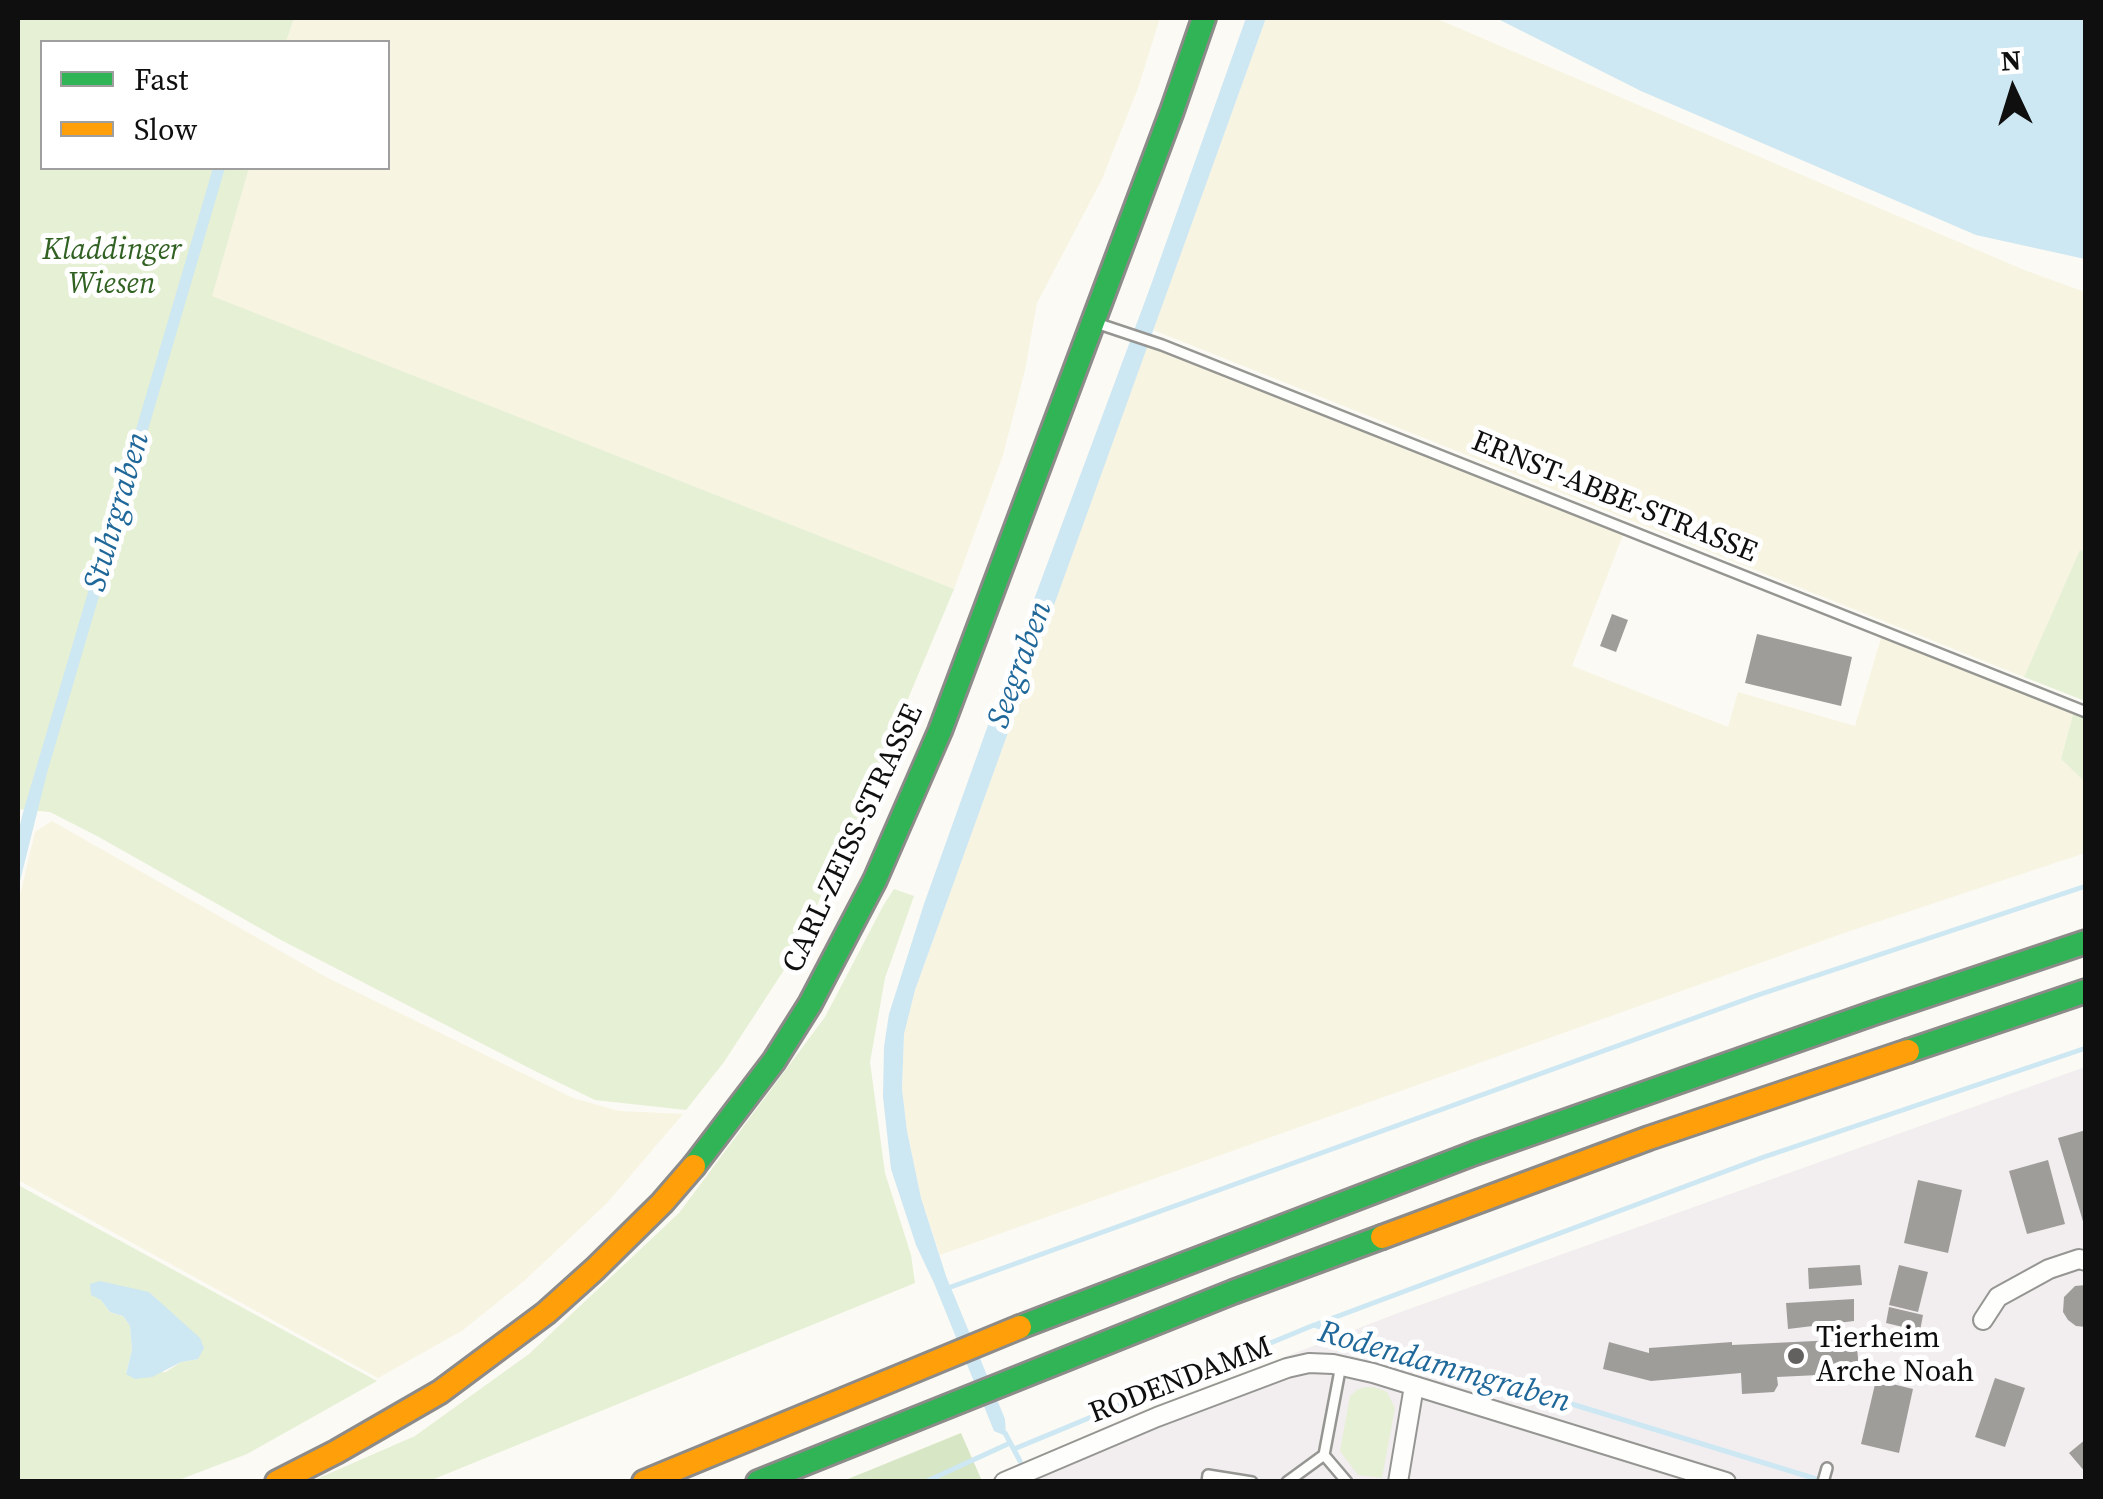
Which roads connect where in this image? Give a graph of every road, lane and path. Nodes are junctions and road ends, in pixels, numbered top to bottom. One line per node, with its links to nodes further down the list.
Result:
1 (1204, 18): 2 (main road, CARL-ZEISS-STRASSE)
2 (1094, 322): 3 (lane, ERNST-ABBE-STRASSE); 12 (main road, CARL-ZEISS-STRASSE)
3 (2086, 712)
4 (2086, 942): 13 (main road)
5 (2086, 990): 14 (main road)
6 (2086, 1261): 7 (street)
7 (1982, 1320)
8 (1341, 1365): 9 (street, RODENDAMM); 10 (lane); 15 (street, RODENDAMM)
9 (1414, 1386): 20 (street); 21 (street, RODENDAMM)
10 (1324, 1455): 18 (lane); 19 (lane)
11 (1827, 1468): 22 (lane)
12 (276, 1482)
13 (644, 1482)
14 (758, 1482)
15 (1004, 1482)
16 (1206, 1482): 17 (lane)
17 (1252, 1482)
18 (1286, 1482)
19 (1347, 1482)
20 (1398, 1482)
21 (1726, 1482)
22 (1823, 1482)

